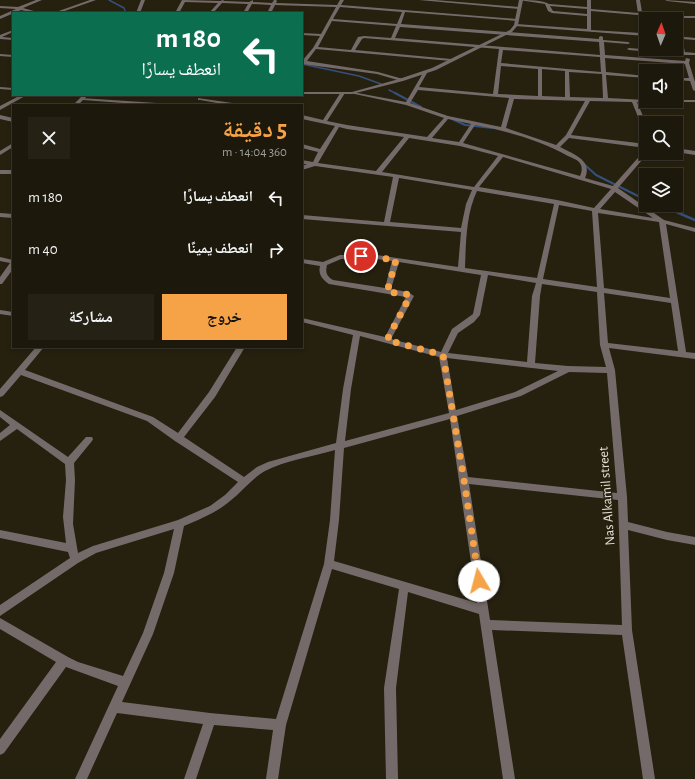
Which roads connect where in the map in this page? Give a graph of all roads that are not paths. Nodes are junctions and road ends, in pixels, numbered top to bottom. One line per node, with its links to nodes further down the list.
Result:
1 (40, 0): 21 (street)
2 (94, 0): 26 (street)
3 (143, 0): 27 (street)
4 (342, 0): 20 (street)
5 (421, 0): 12 (street)
6 (521, 0): 18 (street); 22 (street)
7 (589, 0): 24 (street)
8 (638, 0): 33 (street)
9 (667, 0): 13 (street)
10 (183, 1): 11 (street); 28 (street)
11 (222, 1): 14 (street); 29 (street)
12 (439, 1): 17 (street); 34 (street)
13 (684, 1): 16 (street); 23 (street)
14 (251, 2): 15 (street); 30 (street)
15 (275, 2): 20 (street); 31 (street)
16 (695, 3)
17 (482, 5): 22 (street); 37 (street)
18 (548, 5): 24 (street); 24 (street)
19 (0, 6): 21 (street)
20 (338, 6): 32 (street); 40 (street)
21 (18, 8): 25 (street); 39 (street)
22 (519, 8): 41 (street)
23 (695, 8)
24 (589, 11): 35 (street); 43 (street)
25 (35, 12)
26 (58, 12)
27 (138, 12)
28 (178, 12)
29 (212, 12)
30 (246, 12)
31 (270, 12)
32 (404, 12): 34 (street); 42 (street)
33 (640, 12)
34 (434, 14): 37 (street)
35 (639, 14)
36 (683, 16): 38 (street)
37 (480, 17): 41 (street)
38 (695, 17)
39 (0, 18)
40 (331, 20): 42 (street); 50 (street)
41 (517, 22): 43 (street); 48 (street)
42 (398, 25): 48 (street); 55 (street)
43 (589, 30): 45 (street)
44 (12, 31): 51 (street)
45 (601, 31): 46 (street); 56 (street)
46 (627, 33): 49 (street); 57 (street)
47 (303, 34): 50 (street)
48 (507, 34): 56 (street); 58 (street)
49 (639, 34)
50 (323, 35): 59 (street)
51 (0, 37): 54 (street)
52 (683, 37): 53 (street)
53 (695, 38)
54 (12, 39)
55 (392, 40): 58 (street); 64 (street)
56 (602, 41): 57 (street); 70 (street)
57 (628, 43): 61 (street)
58 (480, 47): 60 (street); 72 (street)
59 (316, 48): 63 (street); 64 (street)
60 (501, 48): 70 (street); 75 (street)
61 (628, 49): 62 (street); 71 (street)
62 (639, 50)
63 (312, 52): 65 (street); 73 (street)
64 (352, 52): 72 (street)
65 (303, 54)
66 (683, 54): 67 (street)
67 (695, 54): 74 (street)
68 (0, 55): 69 (street)
69 (12, 56)
70 (602, 56): 71 (street); 78 (street)
71 (630, 58): 74 (street)
72 (451, 60): 79 (street)
73 (303, 62): 82 (street)
74 (687, 63): 83 (street)
75 (499, 64): 76 (street); 93 (street)
76 (540, 68): 77 (street); 97 (street)
77 (567, 70): 78 (street); 98 (street)
78 (603, 72): 80 (street); 100 (street)
79 (425, 73): 82 (street); 85 (street)
80 (639, 76)
81 (683, 79): 83 (street)
82 (401, 80): 90 (street)
83 (692, 80): 87 (street)
84 (0, 88): 86 (street)
85 (416, 88): 93 (street); 109 (street)
86 (12, 89)
87 (695, 90)
88 (303, 93): 89 (street)
89 (343, 93): 90 (street); 116 (street)
90 (352, 93): 109 (street)
91 (24, 96): 110 (street)
92 (125, 96): 101 (street)
93 (495, 96): 96 (street)
94 (85, 97): 101 (street); 106 (street)
95 (202, 97): 108 (street)
96 (512, 97): 97 (street); 119 (street)
97 (540, 98): 98 (street)
98 (568, 99): 99 (street)
99 (588, 100): 100 (street); 121 (street)
100 (606, 100): 102 (street)
101 (122, 101): 107 (street)
102 (634, 101): 103 (street); 111 (street)
103 (639, 101)
104 (683, 101): 105 (street)
105 (695, 101)
106 (76, 104)
107 (160, 104)
108 (234, 104)
109 (407, 104): 114 (street)
110 (0, 108)
111 (640, 116)
112 (0, 117): 115 (street)
113 (303, 117): 116 (street)
114 (447, 117): 117 (street); 122 (street)
115 (12, 120)
116 (324, 122): 118 (street)
117 (474, 122): 119 (street); 123 (street)
118 (338, 125): 120 (street); 128 (street)
119 (503, 129): 127 (street)
120 (408, 136): 122 (street); 139 (street)
121 (568, 136): 124 (street); 127 (street)
122 (429, 139): 123 (street)
123 (460, 144): 132 (street)
124 (639, 145)
125 (12, 146): 130 (street)
126 (303, 146): 128 (street)
127 (557, 147): 141 (street)
128 (320, 151): 135 (street)
129 (683, 151): 131 (street)
130 (0, 153)
131 (695, 153)
132 (502, 155): 141 (street); 142 (street)
133 (639, 160): 143 (street)
134 (303, 162): 135 (street)
135 (314, 164): 136 (street); 139 (street)
136 (303, 168)
137 (0, 172): 138 (street)
138 (12, 172)
139 (378, 173): 140 (street)
140 (396, 176): 142 (street); 150 (street)
141 (581, 179): 143 (street)
142 (477, 188): 144 (street); 151 (street)
143 (613, 188): 145 (street); 149 (street)
144 (557, 202): 145 (street); 161 (street)
145 (595, 211): 149 (street); 163 (street, Nas Alkamil street)
146 (0, 215): 147 (street)
147 (12, 216)
148 (303, 217): 150 (street)
149 (662, 221): 152 (street); 165 (street)
150 (387, 224): 151 (street)
151 (464, 230): 159 (street)
152 (695, 230)
153 (0, 259): 156 (street)
154 (396, 260): 158 (street); 159 (street); 164 (street)
155 (303, 261): 158 (street)
156 (12, 263)
157 (12, 264): 162 (street)
158 (324, 264): 164 (street)
159 (461, 270): 160 (street)
160 (486, 273): 161 (street); 175 (street)
161 (539, 281): 163 (street); 177 (street)
162 (0, 282)
163 (599, 291): 165 (street); 171 (street, Nas Alkamil street)
164 (387, 292): 170 (street)
165 (675, 301): 174 (street)
166 (0, 312): 167 (street)
167 (12, 314)
168 (303, 320): 169 (street)
169 (357, 334): 170 (street); 188 (street)
170 (387, 340): 175 (street)
171 (604, 345): 174 (street); 179 (street, Nas Alkamil street)
172 (39, 348): 180 (street)
173 (240, 348): 187 (street)
174 (682, 354): 176 (street)
175 (443, 355): 177 (street); 183 (street)
176 (695, 356)
177 (531, 365): 178 (street)
178 (568, 369): 179 (street); 183 (street)
179 (611, 370): 192 (street, Nas Alkamil street)
180 (21, 372): 181 (street); 187 (street)
181 (0, 394)
182 (0, 413): 184 (street)
183 (452, 415): 188 (street); 190 (street)
184 (16, 425): 185 (street); 189 (street)
185 (0, 438)
186 (89, 439): 189 (street)
187 (178, 439): 191 (street)
188 (340, 445): 191 (street); 199 (street)
189 (69, 462): 197 (street)
190 (464, 480): 192 (street); 201 (street)
191 (244, 482): 193 (street)
192 (622, 497): 194 (street, Nas Alkamil street)
193 (180, 523): 198 (street); 207 (street)
194 (624, 525): 196 (street); 205 (street, Nas Alkamil street)
195 (0, 534): 197 (street)
196 (695, 541)
197 (72, 549): 198 (street)
198 (75, 560): 202 (street)
199 (329, 564): 200 (street); 210 (street)
200 (404, 587): 201 (street); 215 (street)
201 (483, 610): 204 (street)
202 (0, 612)
203 (0, 623): 206 (street)
204 (486, 625): 205 (street); 216 (street)
205 (627, 630): 217 (street, Nas Alkamil street)
206 (64, 661): 207 (street); 211 (street)
207 (126, 683): 208 (street)
208 (115, 707): 209 (street); 212 (street)
209 (210, 719): 210 (street); 213 (street)
210 (280, 725): 214 (street)
211 (0, 749)
212 (81, 779)
213 (190, 779)
214 (272, 779)
215 (392, 779)
216 (509, 779)
217 (649, 779)

